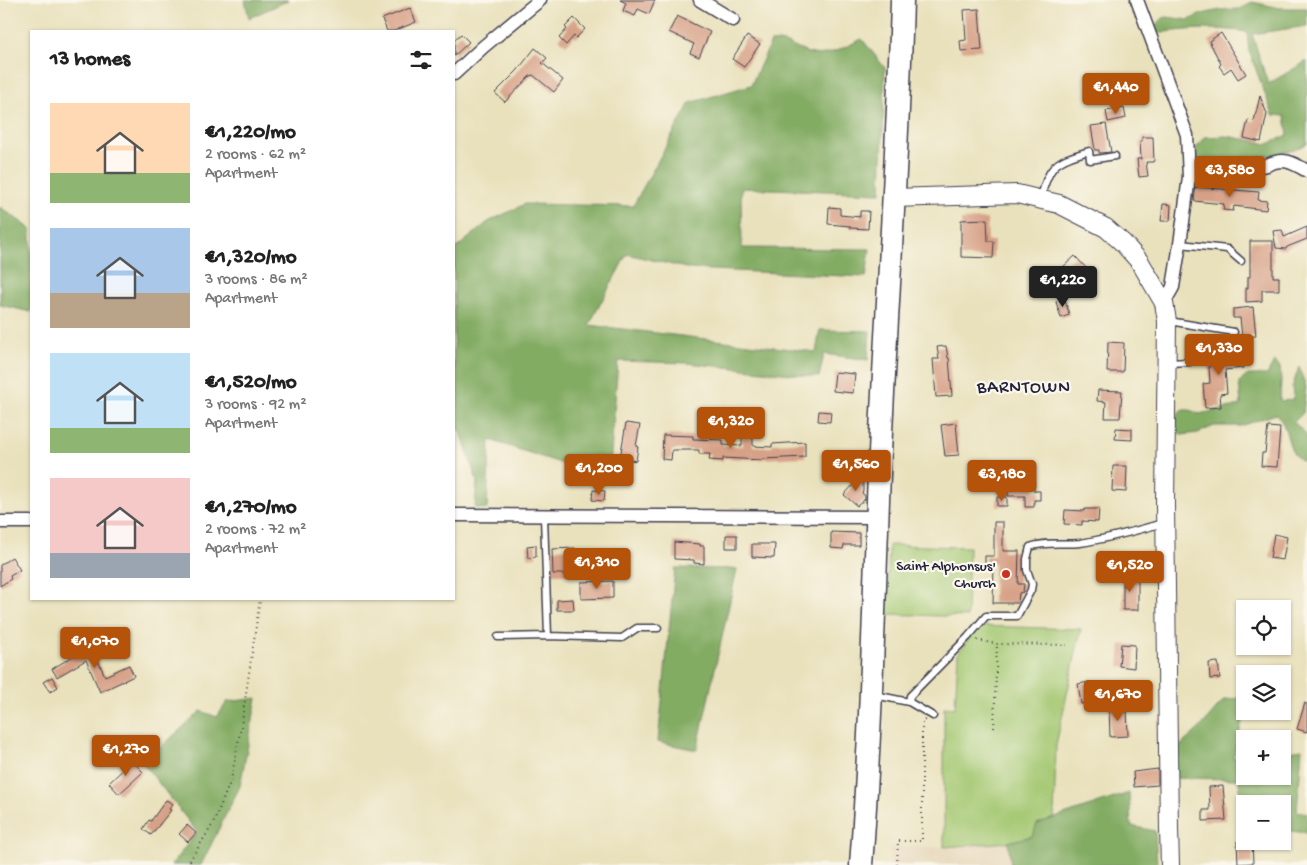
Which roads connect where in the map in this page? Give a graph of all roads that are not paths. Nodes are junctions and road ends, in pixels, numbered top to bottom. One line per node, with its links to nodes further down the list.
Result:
1 (540, 0): 6 (street)
2 (700, 0): 5 (street)
3 (902, 0): 10 (highway)
4 (1137, 0): 9 (street)
5 (733, 20)
6 (455, 73)
7 (1115, 156): 11 (lane)
8 (1307, 171): 9 (street)
9 (1189, 177): 12 (street)
10 (894, 198): 11 (street); 21 (highway)
11 (1041, 198): 14 (street)
12 (1180, 244): 13 (lane); 14 (street)
13 (1241, 261)
14 (1164, 303): 15 (street)
15 (1167, 321): 16 (lane); 18 (street)
16 (1234, 332)
17 (1220, 345): 18 (lane)
18 (1166, 363): 24 (street)
19 (455, 515): 20 (street)
20 (544, 516): 21 (street); 26 (lane)
21 (878, 518): 28 (highway)
22 (0, 522): 23 (street)
23 (30, 522)
24 (1166, 522): 29 (lane); 32 (street)
25 (658, 628): 26 (lane)
26 (548, 636): 27 (lane)
27 (498, 637)
28 (871, 694): 29 (lane); 31 (highway)
29 (908, 702): 30 (lane)
30 (933, 716)
31 (861, 865)
32 (1170, 865)

